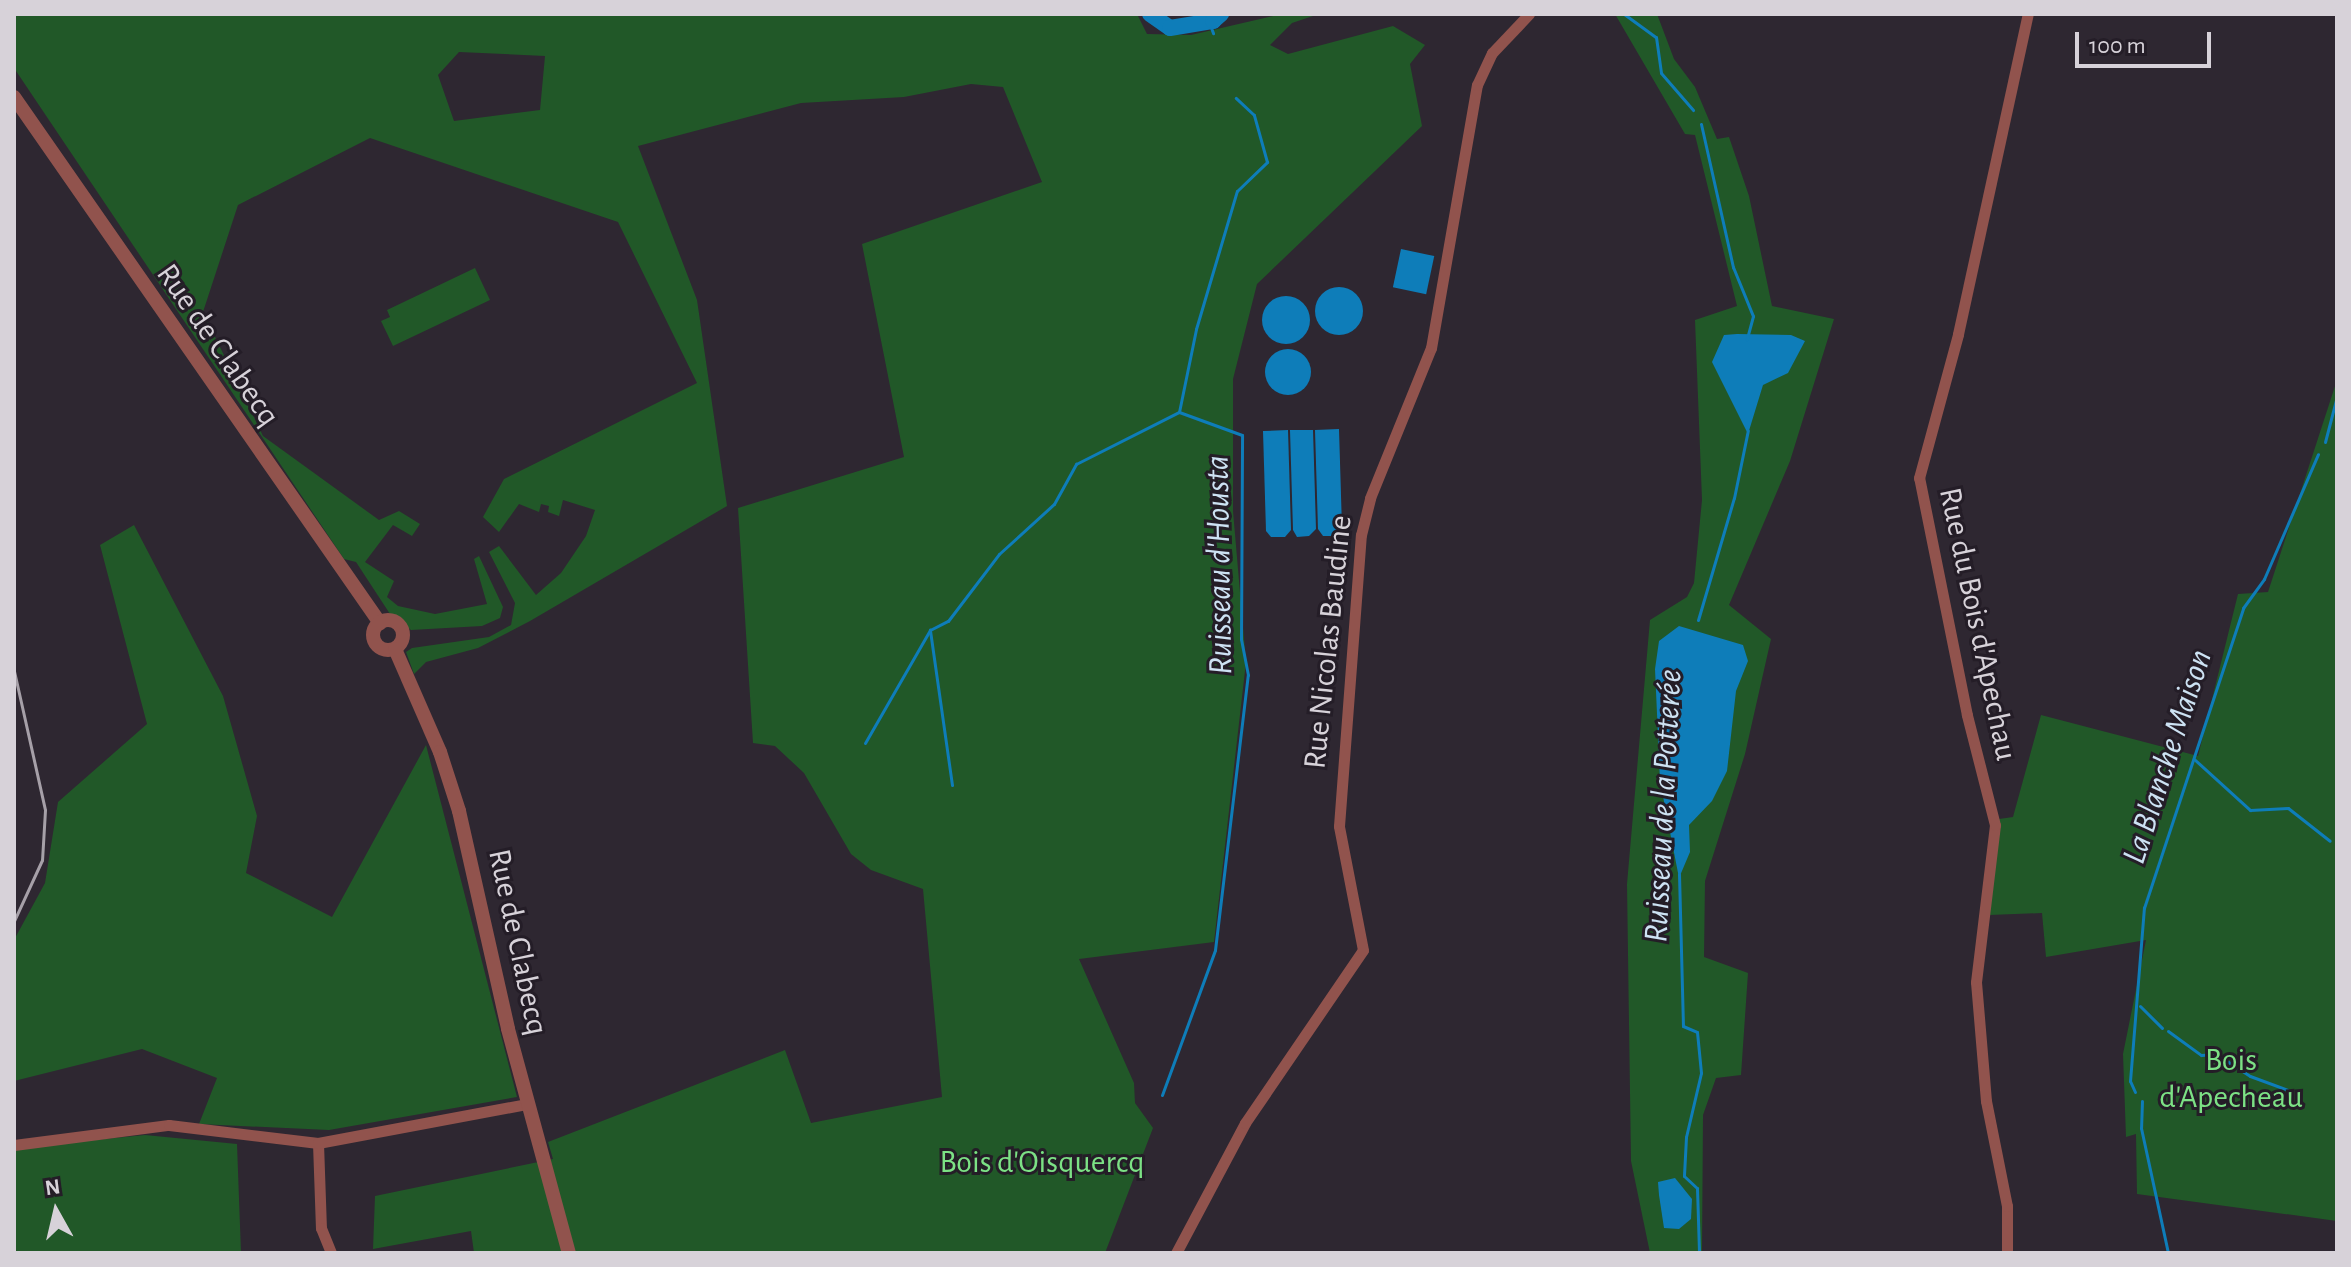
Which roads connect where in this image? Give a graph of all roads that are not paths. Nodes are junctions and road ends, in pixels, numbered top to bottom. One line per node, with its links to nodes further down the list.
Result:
1 (1529, 14): 11 (street, Rue Nicolas Baudine)
2 (2028, 14): 12 (street, Rue du Bois d'Apechau)
3 (14, 97): 4 (street, Rue de Clabecq)
4 (380, 623): 5 (street, Rue de Clabecq); 5 (street, Rue de Clabecq)
5 (395, 649): 6 (street, Rue de Clabecq)
6 (527, 1104): 7 (street); 10 (street, Rue de Clabecq)
7 (318, 1143): 8 (street); 9 (street)
8 (14, 1145)
9 (331, 1253)
10 (569, 1253)
11 (1176, 1253)
12 (2007, 1253)

